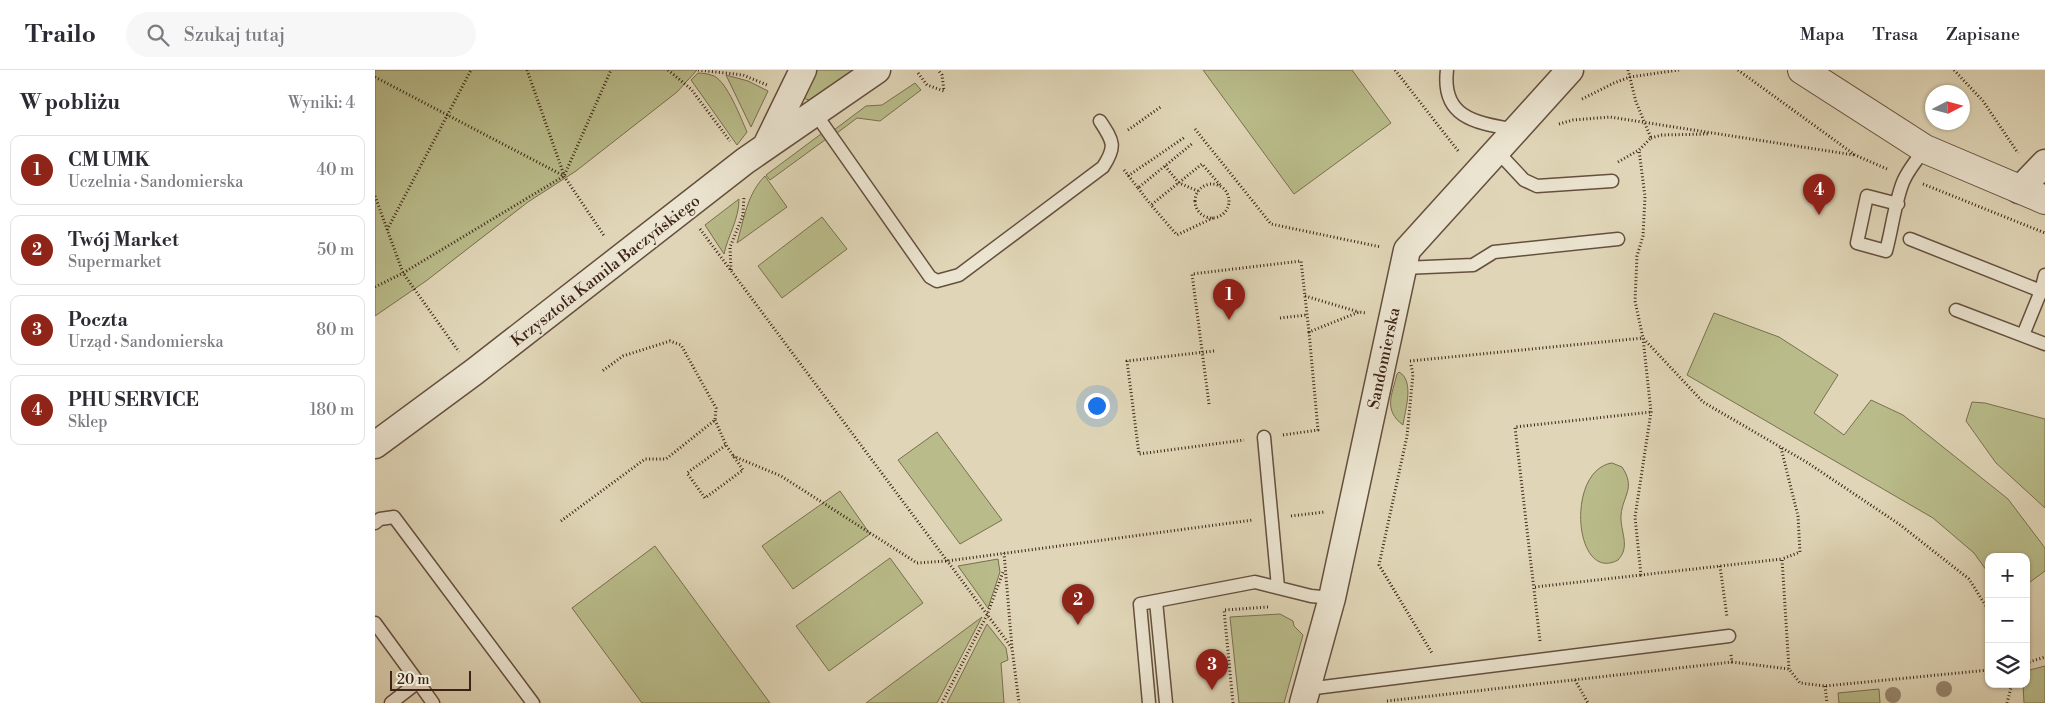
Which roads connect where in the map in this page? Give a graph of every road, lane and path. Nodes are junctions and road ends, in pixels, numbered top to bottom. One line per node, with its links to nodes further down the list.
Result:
1 (471, 70): 24 (path)
2 (527, 70): 44 (path)
3 (611, 70): 44 (path)
4 (668, 70): 40 (path)
5 (698, 70): 20 (path)
6 (803, 70): 40 (street, Krzysztofa Kamila Baczyńskiego)
7 (877, 70): 23 (street)
8 (938, 70): 17 (path)
9 (1395, 70): 39 (path)
10 (1447, 70): 29 (lane)
11 (1570, 70): 29 (street, Sandomierska)
12 (1628, 70): 19 (path)
13 (1679, 70): 19 (path)
14 (1739, 70): 41 (path)
15 (1802, 70): 35 (street)
16 (1954, 70): 46 (path)
17 (918, 73)
18 (375, 77): 24 (path)
19 (1630, 77): 21 (path); 26 (path)
20 (768, 86)
21 (1576, 102)
22 (1162, 106): 33 (path)
23 (815, 113): 38 (lane); 40 (street)
24 (447, 115): 44 (path); 60 (path)
25 (1100, 121): 33 (lane)
26 (1646, 122): 27 (path); 30 (path); 32 (path)
27 (1556, 125)
28 (1195, 129): 64 (path)
29 (1516, 130): 37 (street, Sandomierska)
30 (1719, 134): 32 (path); 41 (path)
31 (1185, 137): 45 (path)
32 (1651, 138): 36 (path)
33 (1112, 141): 38 (lane)
34 (1193, 143): 43 (path)
35 (1925, 149): 46 (street); 47 (lane)
36 (1639, 150): 42 (path); 80 (path)
37 (1497, 151): 48 (lane); 66 (street, Sandomierska)
38 (1112, 154): 45 (path)
39 (1460, 154)
40 (755, 155): 65 (street, Krzysztofa Kamila Baczyńskiego)
41 (1855, 155): 47 (path)
42 (1617, 162)
43 (1165, 166): 49 (path); 52 (path)
44 (564, 176): 65 (path); 68 (path)
45 (1128, 176): 52 (path)
46 (2032, 176): 55 (street)
47 (1906, 177): 56 (lane); 61 (path)
48 (1612, 181)
49 (1179, 183): 50 (path); 53 (path); 57 (path)
50 (1221, 186): 53 (path); 58 (path)
51 (745, 188): 67 (path)
52 (1138, 188): 57 (path)
53 (1198, 191): 58 (path)
54 (375, 196): 60 (path)
55 (2045, 200)
56 (1898, 204): 56 (lane)
57 (1151, 205): 58 (path)
58 (1213, 218)
59 (697, 224): 67 (path)
60 (387, 230): 68 (path)
61 (2045, 233)
62 (1618, 239): 66 (lane)
63 (1911, 239): 71 (lane)
64 (1382, 248)
65 (619, 258): 86 (street, Krzysztofa Kamila Baczyńskiego)
66 (1403, 268): 107 (street, Sandomierska)
67 (732, 271): 102 (path)
68 (403, 274): 70 (path); 86 (path)
69 (2045, 276): 71 (lane)
70 (375, 287)
71 (2043, 292): 79 (lane)
72 (1305, 296): 74 (path); 76 (path); 83 (path)
73 (1955, 310): 79 (lane)
74 (1359, 312): 75 (path); 78 (path)
75 (1373, 313)
76 (1307, 315): 77 (path); 78 (path)
77 (1280, 318)
78 (1309, 332): 91 (path)
79 (2023, 335): 81 (lane)
80 (1643, 338): 85 (path); 89 (path); 94 (path)
81 (2045, 344)
82 (1214, 351): 83 (path)
83 (1202, 352): 88 (path); 91 (path)
84 (1408, 355): 85 (path)
85 (1410, 361): 115 (path)
86 (474, 372): 92 (street, Krzysztofa Kamila Baczyńskiego)
87 (601, 372): 90 (path)
88 (1209, 404)
89 (1651, 412): 105 (path); 105 (path)
90 (715, 420): 93 (path); 98 (path)
91 (1264, 437): 97 (lane)
92 (375, 446)
93 (726, 446): 95 (path); 95 (path)
94 (1781, 448): 101 (path); 109 (path)
95 (733, 456): 102 (path)
96 (1328, 512): 97 (path)
97 (1270, 518): 100 (path); 106 (lane)
98 (561, 521)
99 (375, 523): 129 (lane)
100 (1004, 553): 102 (path); 104 (path)
101 (1782, 559): 103 (path); 119 (path)
102 (947, 561): 111 (path)
103 (1720, 566): 105 (path); 113 (path)
104 (1004, 569): 111 (path); 114 (path)
105 (1641, 575)
106 (1279, 587): 107 (lane); 108 (lane)
107 (1332, 598): 125 (street, Sandomierska)
108 (1156, 602): 132 (lane); 133 (lane)
109 (1985, 605)
110 (1277, 607): 134 (path)
111 (987, 615): 114 (path); 130 (path)
112 (375, 622): 122 (lane)
113 (1729, 636): 117 (path); 125 (lane)
114 (1012, 648): 131 (path)
115 (1434, 656)
116 (2045, 657): 118 (path)
117 (1732, 662): 119 (path); 121 (path)
118 (2030, 662)
119 (1789, 669): 123 (path)
120 (1985, 670): 123 (path)
121 (1575, 680): 126 (path); 135 (path)
122 (418, 682): 127 (lane); 128 (lane)
123 (1825, 686): 136 (path)
124 (2011, 688): 137 (path)
125 (1305, 696)
126 (1384, 702)
127 (391, 703)
128 (433, 703)
129 (533, 703)
130 (942, 703)
131 (1019, 703)
132 (1149, 703)
133 (1166, 703)
134 (1233, 703)
135 (1588, 703)
136 (1827, 703)
137 (2007, 703)

